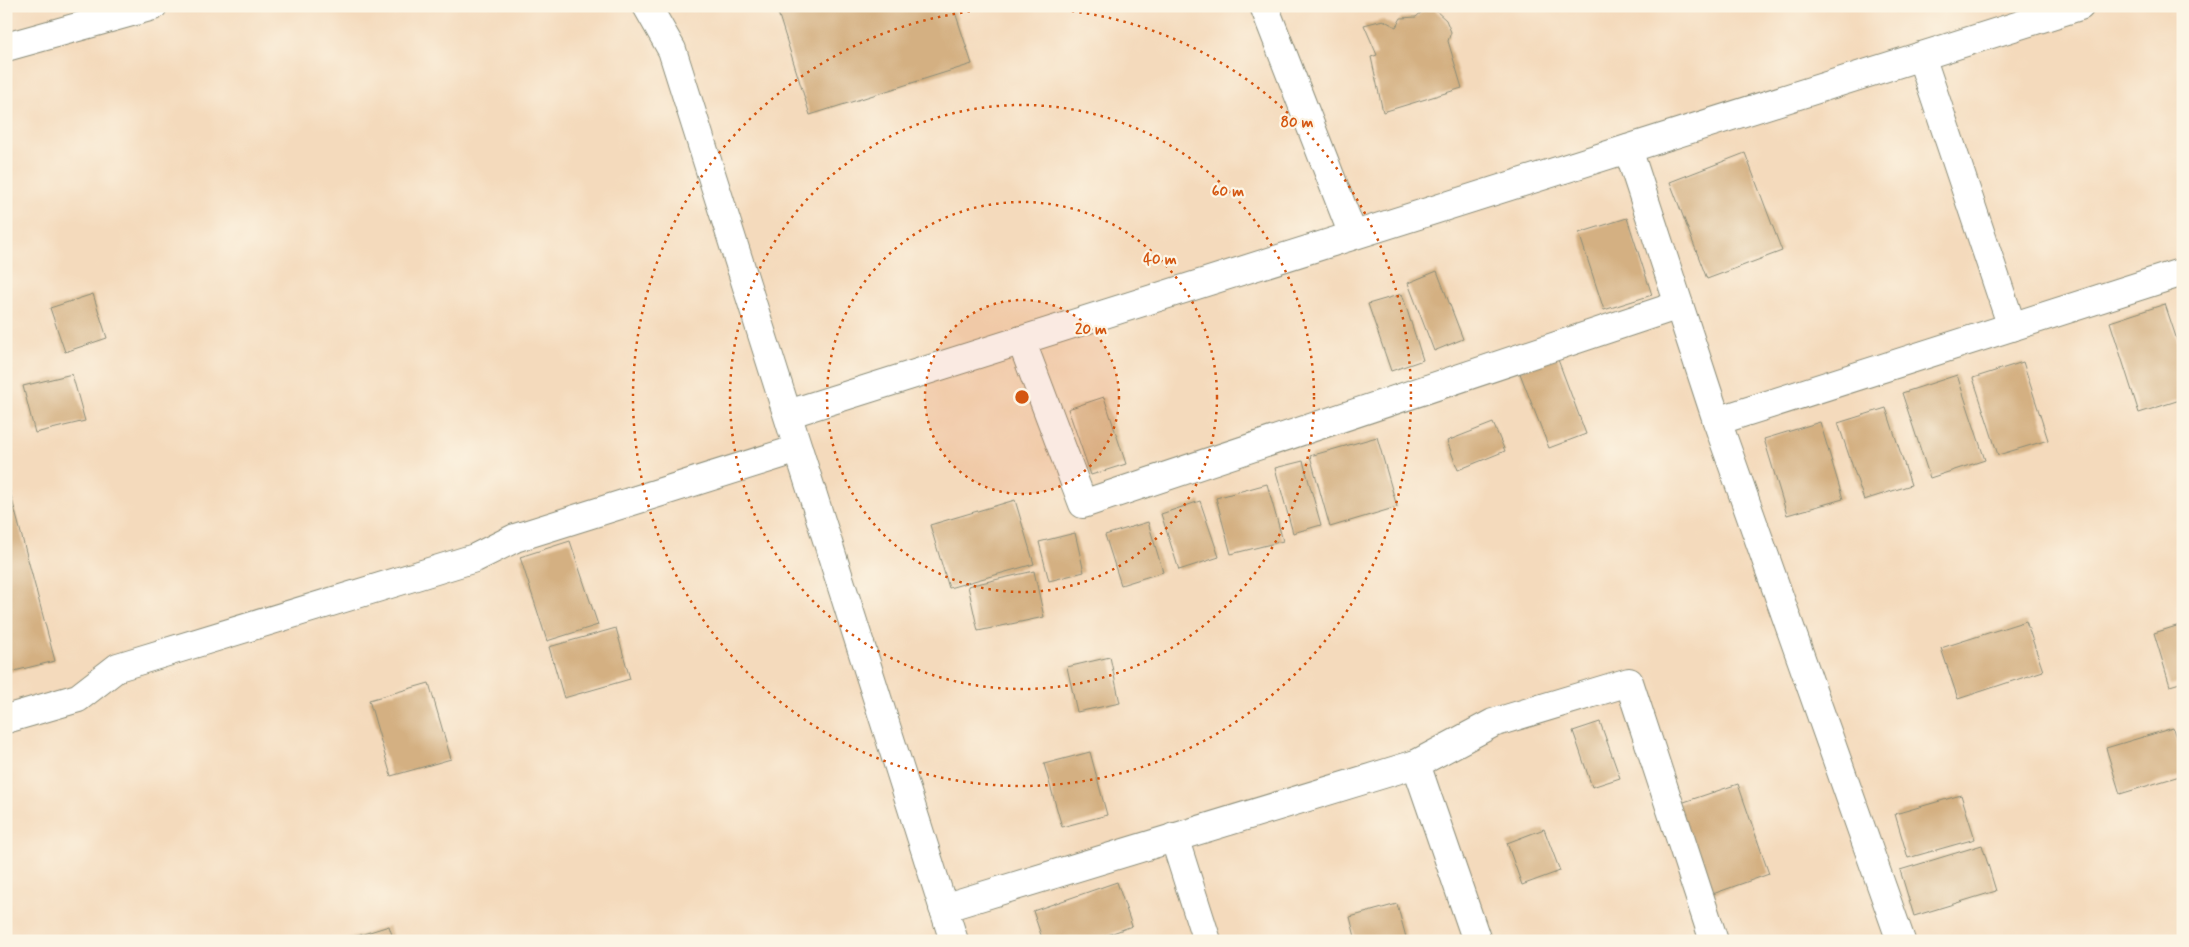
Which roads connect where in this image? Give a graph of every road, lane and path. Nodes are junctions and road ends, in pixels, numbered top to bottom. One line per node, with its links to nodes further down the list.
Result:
1 (153, 6): 5 (street)
2 (646, 6): 13 (street)
3 (1264, 6): 8 (street)
4 (2080, 6): 6 (street)
5 (6, 47)
6 (1922, 56): 7 (street); 11 (street)
7 (1628, 149): 8 (street); 10 (street)
8 (1353, 235): 12 (street)
9 (2183, 272): 11 (street)
10 (1679, 305): 12 (street); 14 (street)
11 (2012, 327): 14 (street)
12 (1021, 340): 13 (street)
13 (788, 414): 15 (street)
14 (1717, 421): 24 (street)
15 (798, 449): 16 (street); 19 (street)
16 (6, 719)
17 (1416, 764): 18 (street); 22 (street); 23 (street)
18 (1174, 837): 19 (street); 21 (street)
19 (943, 908): 20 (street)
20 (954, 941)
21 (1207, 941)
22 (1477, 941)
23 (1714, 941)
24 (1901, 941)

